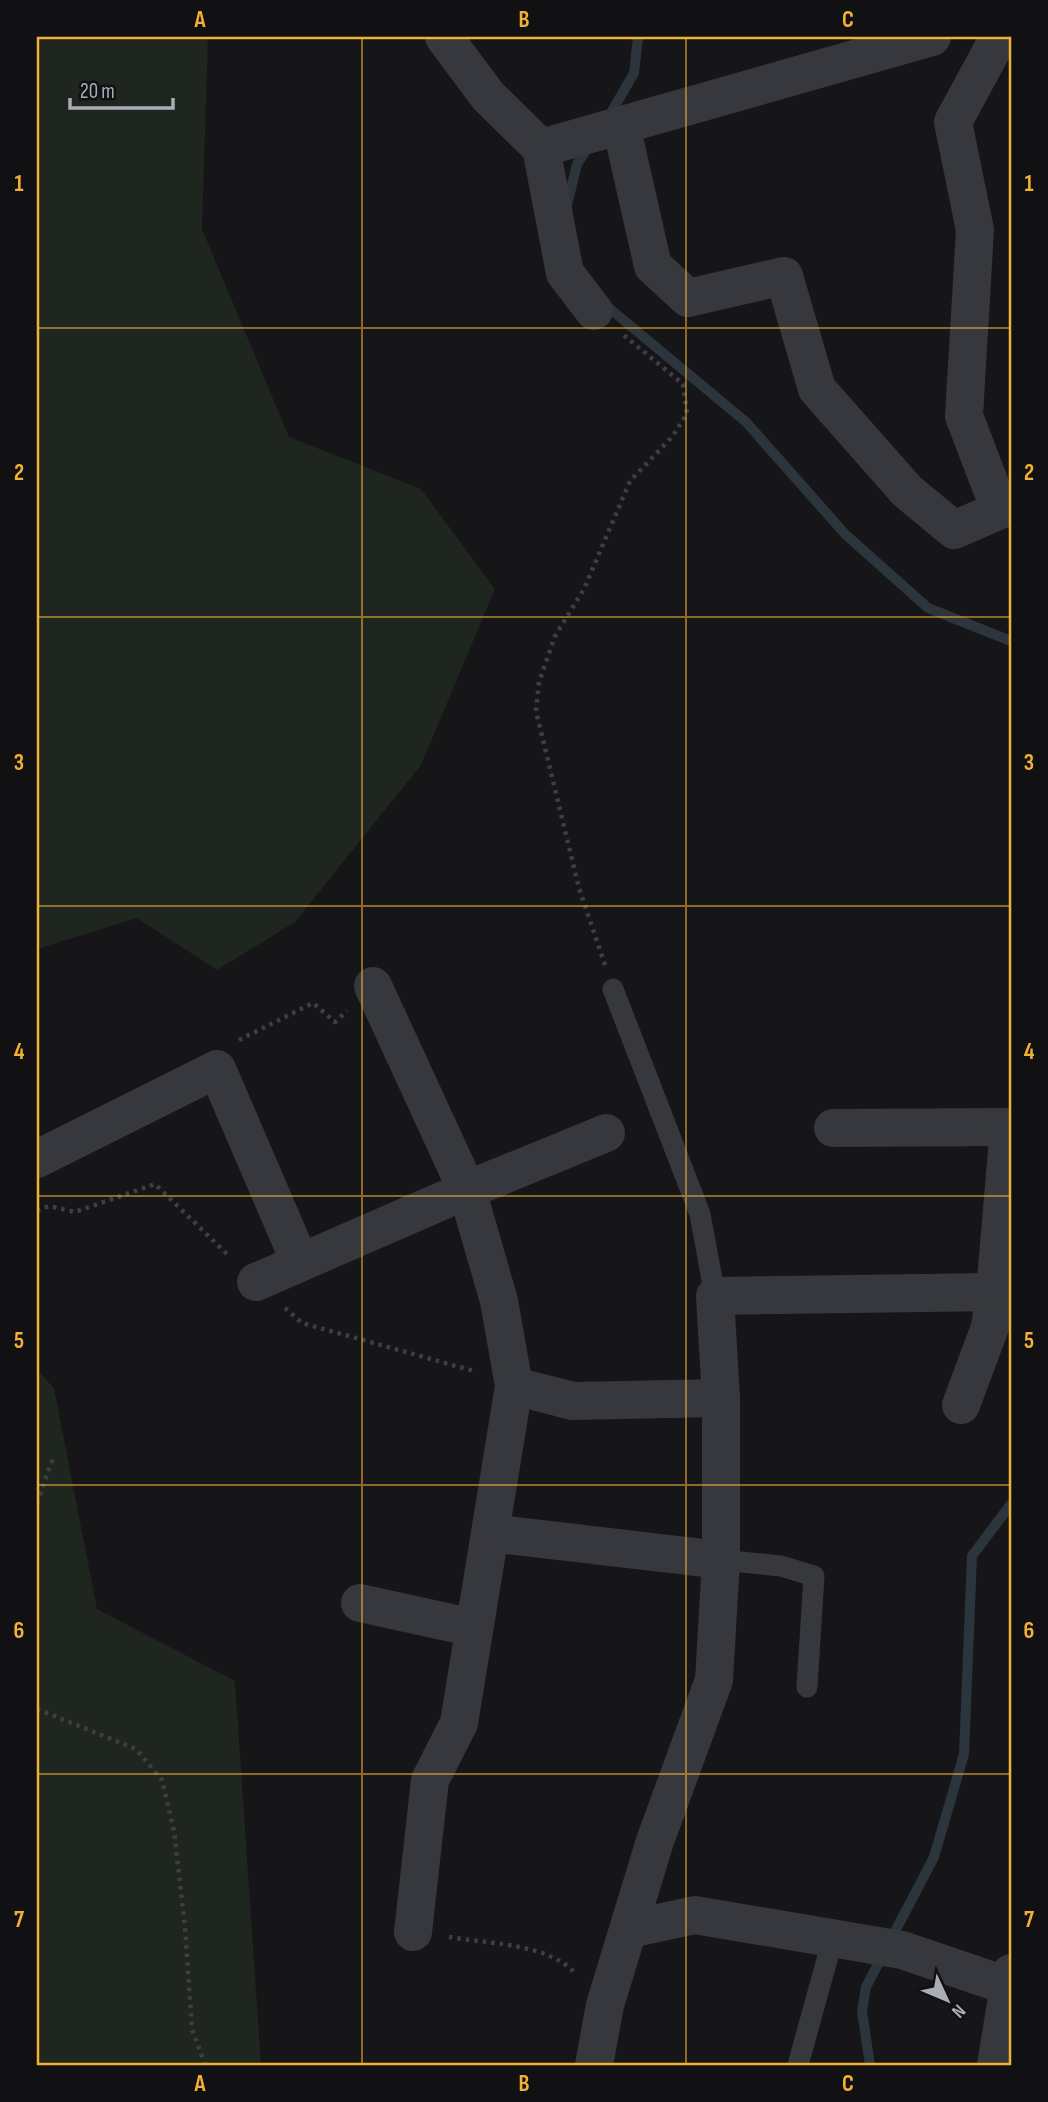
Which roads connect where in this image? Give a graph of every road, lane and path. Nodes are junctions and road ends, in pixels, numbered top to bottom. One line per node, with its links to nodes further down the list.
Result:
1 (444, 37): 7 (street)
2 (932, 37): 6 (street)
3 (986, 37): 4 (street)
4 (999, 37): 5 (street); 6 (street)
5 (1011, 37)
6 (621, 125): 7 (street)
7 (558, 143): 8 (street)
8 (594, 311): 10 (path)
9 (373, 986): 11 (path); 16 (street)
10 (613, 989): 20 (lane)
11 (217, 1069): 15 (street); 17 (street)
12 (1010, 1127): 13 (street); 19 (street)
13 (833, 1128)
14 (606, 1133): 16 (street)
15 (37, 1160)
16 (467, 1190): 17 (street); 21 (street)
17 (300, 1262): 18 (street)
18 (256, 1282)
19 (1003, 1294): 20 (street); 23 (street)
20 (715, 1296): 22 (street)
21 (514, 1386): 22 (street); 26 (street)
22 (721, 1398): 27 (street)
23 (961, 1405)
24 (53, 1458): 25 (path)
25 (37, 1503)
26 (490, 1533): 27 (street); 29 (street)
27 (721, 1560): 30 (lane); 32 (street)
28 (360, 1603): 29 (street)
29 (474, 1628): 33 (street)
30 (807, 1687)
31 (37, 1709): 37 (path)
32 (630, 1930): 34 (street); 36 (street)
33 (413, 1932): 36 (path)
34 (847, 1940): 35 (street); 39 (lane)
35 (1010, 1982): 40 (street)
36 (605, 2006): 38 (street)
37 (205, 2065)
38 (594, 2065)
39 (798, 2065)
40 (996, 2065)

